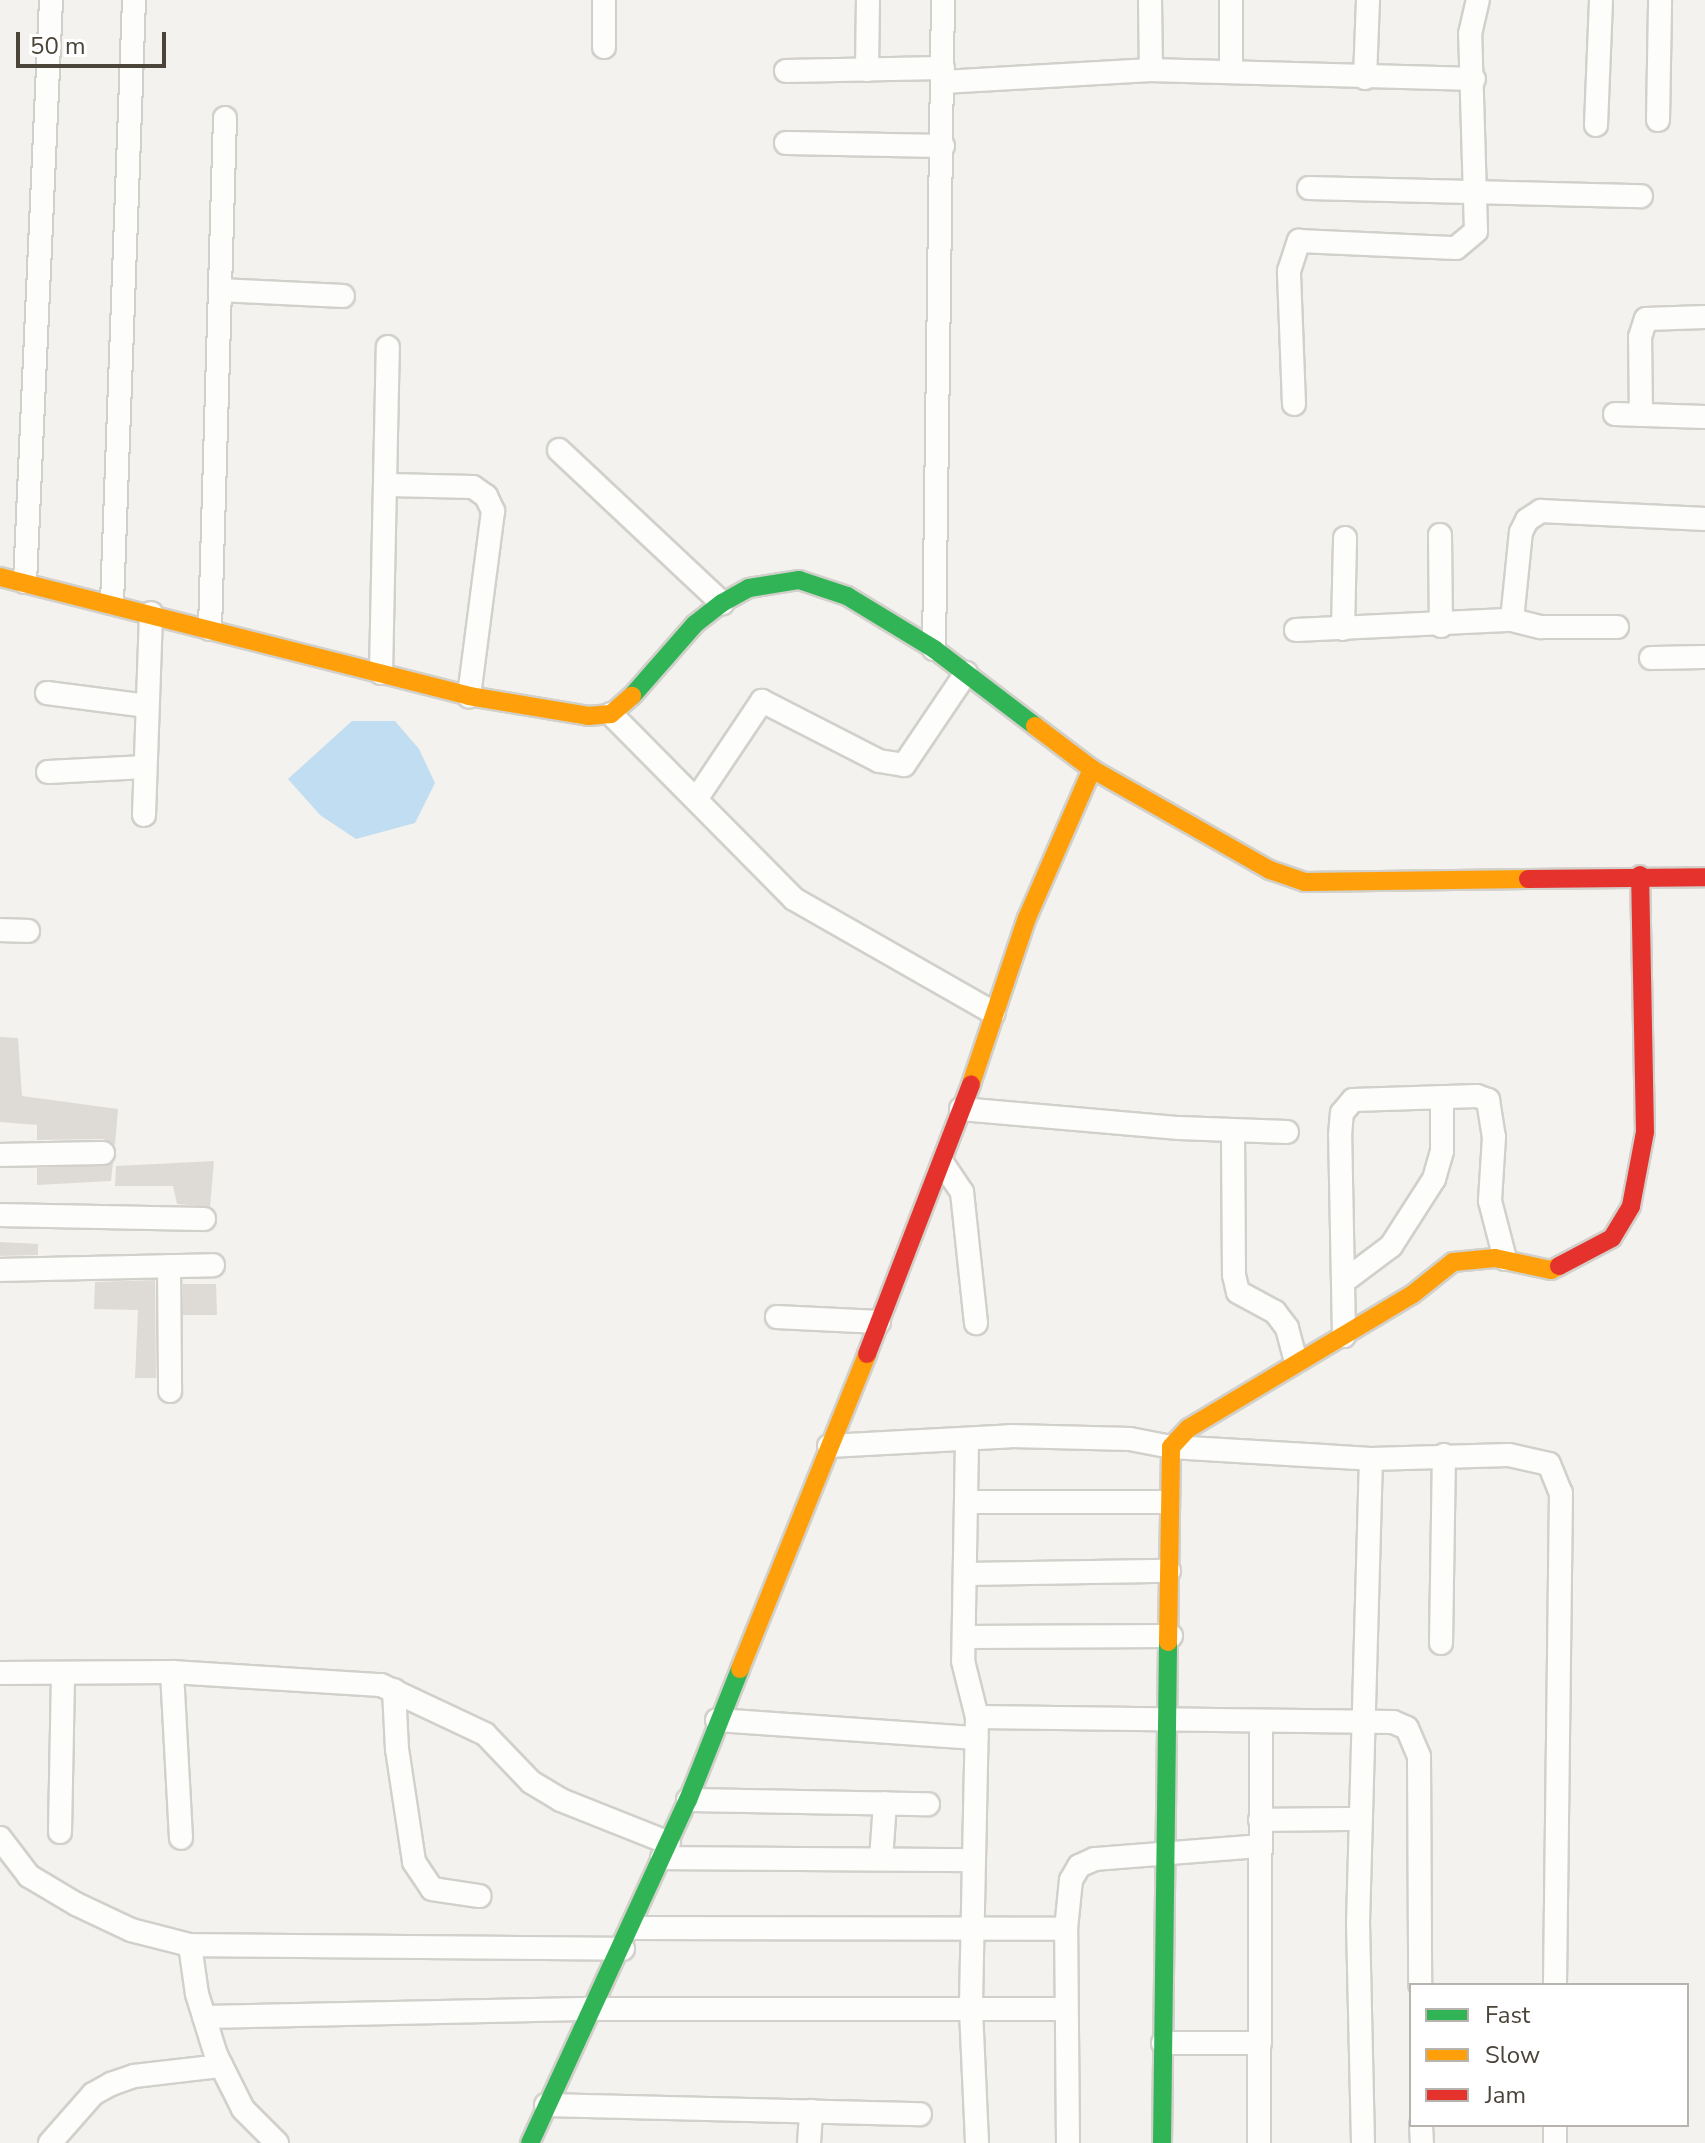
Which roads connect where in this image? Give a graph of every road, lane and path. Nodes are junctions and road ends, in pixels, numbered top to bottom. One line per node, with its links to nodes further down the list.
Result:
1 (51, 0): 42 (street)
2 (134, 0): 43 (street)
3 (604, 0): 12 (street)
4 (868, 0): 13 (street)
5 (943, 0): 17 (street)
6 (1150, 0): 14 (street)
7 (1231, 0): 16 (street)
8 (1368, 0): 18 (street)
9 (1601, 0): 22 (street)
10 (1660, 0): 21 (street)
11 (1471, 3): 19 (street)
12 (604, 47)
13 (867, 70): 15 (street); 17 (street)
14 (1151, 70): 16 (street); 17 (street)
15 (786, 71)
16 (1231, 72): 18 (street)
17 (943, 75): 24 (street)
18 (1365, 78): 19 (street)
19 (1474, 79): 26 (street)
20 (225, 118): 28 (street)
21 (1658, 120)
22 (1596, 125)
23 (786, 143): 24 (street)
24 (943, 146): 52 (street)
25 (1309, 188): 26 (street)
26 (1474, 191): 27 (street); 32 (street)
27 (1641, 196)
28 (220, 290): 29 (street); 49 (street)
29 (343, 296)
30 (1705, 317): 34 (street)
31 (388, 347): 37 (street)
32 (1294, 404)
33 (1615, 414): 34 (street)
34 (1641, 415): 35 (street)
35 (1705, 417)
36 (559, 450): 44 (street)
37 (389, 485): 55 (street); 58 (street)
38 (1705, 519): 46 (street)
39 (1440, 535): 47 (street)
40 (1345, 538): 50 (street)
41 (0, 577): 42 (street)
42 (25, 582): 43 (street)
43 (112, 603): 45 (street)
44 (722, 603): 52 (street); 60 (street)
45 (151, 613): 49 (street); 59 (street)
46 (1512, 620): 47 (street); 48 (street)
47 (1441, 626): 50 (street)
48 (1617, 627)
49 (210, 629): 55 (street)
50 (1343, 629): 51 (street)
51 (1296, 630)
52 (934, 649): 56 (street)
53 (1705, 657): 54 (street)
54 (1651, 658)
55 (381, 673): 58 (street)
56 (966, 673): 62 (street); 64 (street)
57 (47, 693): 59 (street)
58 (469, 696): 60 (street)
59 (147, 706): 61 (street)
60 (611, 714): 64 (street)
61 (145, 767): 63 (street); 65 (street)
62 (1092, 769): 66 (street); 70 (street)
63 (48, 772)
64 (697, 798): 70 (street)
65 (144, 815)
66 (1640, 875): 67 (street); 80 (street)
67 (1705, 877)
68 (0, 930): 69 (street)
69 (28, 931)
70 (994, 1013): 72 (street)
71 (1442, 1097): 80 (street); 84 (street); 84 (street)
72 (961, 1109): 73 (street); 77 (street)
73 (1233, 1132): 74 (street); 89 (street)
74 (1287, 1132)
75 (103, 1153): 76 (street)
76 (0, 1155)
77 (943, 1164): 86 (street); 87 (street)
78 (0, 1215): 79 (street)
79 (204, 1219)
80 (1505, 1259): 88 (street)
81 (213, 1265): 82 (street)
82 (169, 1266): 83 (street); 90 (street)
83 (0, 1270)
84 (1343, 1282): 88 (street)
85 (777, 1317): 86 (street)
86 (879, 1322): 92 (street)
87 (976, 1323)
88 (1344, 1336): 89 (street)
89 (1296, 1361): 93 (street)
90 (170, 1391)
91 (967, 1441): 92 (street); 93 (street); 96 (street)
92 (829, 1446): 107 (street)
93 (1171, 1447): 95 (street); 97 (street)
94 (1444, 1455): 95 (street); 102 (street); 132 (street)
95 (1371, 1459): 108 (street)
96 (967, 1502): 97 (street); 99 (street)
97 (1167, 1502): 98 (street)
98 (1169, 1571): 99 (street); 100 (street)
99 (967, 1574): 101 (street)
100 (1171, 1636): 101 (street); 109 (street)
101 (964, 1637): 111 (street)
102 (1441, 1643)
103 (172, 1672): 105 (street); 106 (street); 119 (street)
104 (0, 1673): 105 (street)
105 (63, 1673): 117 (street)
106 (394, 1690): 121 (street); 125 (street)
107 (717, 1720): 111 (street); 112 (street)
108 (1365, 1722): 110 (street); 115 (street); 131 (street)
109 (1166, 1723): 110 (street); 111 (street); 122 (street)
110 (1261, 1724): 116 (street)
111 (976, 1728): 124 (street)
112 (688, 1800): 113 (street); 121 (street)
113 (885, 1803): 114 (street); 123 (street)
114 (928, 1804)
115 (1361, 1819): 116 (street); 151 (street)
116 (1260, 1820): 120 (street)
117 (60, 1832)
118 (0, 1838): 129 (street)
119 (181, 1838)
120 (1260, 1846): 122 (street); 138 (street)
121 (666, 1851): 123 (street); 126 (street)
122 (1165, 1852): 127 (street); 137 (street)
123 (881, 1859): 124 (street)
124 (972, 1860): 128 (street)
125 (479, 1896)
126 (633, 1928): 128 (street); 130 (street)
127 (1066, 1929): 128 (street); 134 (street)
128 (972, 1930): 135 (street)
129 (190, 1945): 130 (street); 136 (street)
130 (623, 1949): 133 (street)
131 (1420, 1983)
132 (1555, 1983)
133 (594, 2009): 135 (street); 136 (street); 140 (street)
134 (1066, 2009): 135 (street); 148 (street)
135 (971, 2010): 147 (street)
136 (204, 2017): 139 (street)
137 (1163, 2043): 138 (street); 149 (street)
138 (1260, 2043): 150 (street)
139 (221, 2066): 143 (street); 144 (street)
140 (546, 2105): 141 (street); 145 (street)
141 (811, 2111): 142 (street); 146 (street)
142 (920, 2114)
143 (50, 2143)
144 (277, 2143)
145 (530, 2143)
146 (809, 2143)
147 (977, 2143)
148 (1068, 2143)
149 (1162, 2143)
150 (1259, 2143)
151 (1363, 2143)

